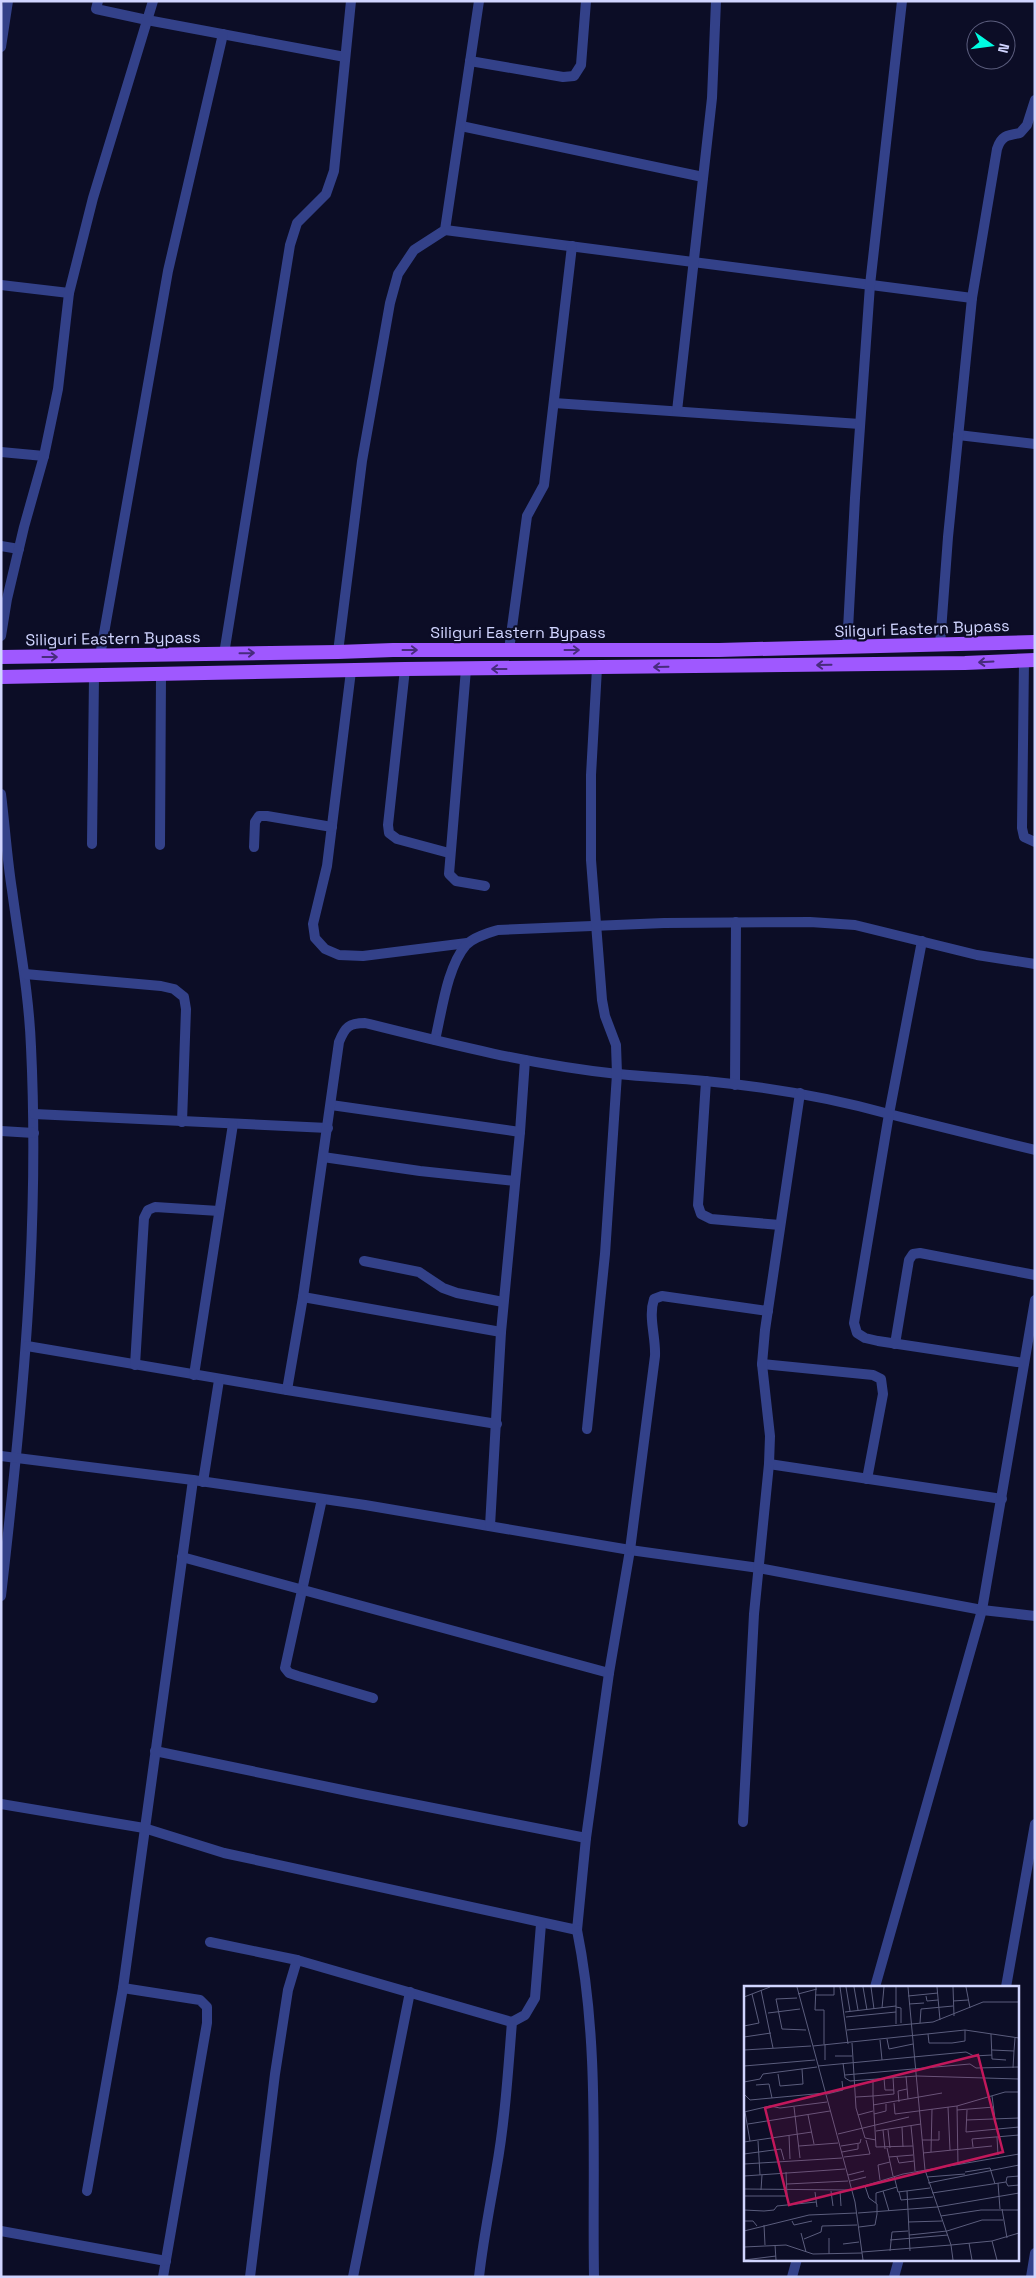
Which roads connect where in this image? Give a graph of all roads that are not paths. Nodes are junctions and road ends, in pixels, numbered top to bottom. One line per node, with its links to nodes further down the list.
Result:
1 (8, 1): 11 (street)
2 (98, 1): 9 (street)
3 (153, 1): 9 (street)
4 (351, 1): 12 (street)
5 (479, 1): 13 (street)
6 (586, 1): 13 (street)
7 (716, 1): 16 (street)
8 (902, 1): 21 (street)
9 (147, 20): 10 (street); 22 (street)
10 (223, 34): 12 (street); 40 (street)
11 (1, 47)
12 (344, 57): 39 (street)
13 (470, 61): 15 (street)
14 (1035, 100): 23 (street)
15 (461, 126): 16 (street); 17 (street)
16 (703, 176): 19 (street)
17 (446, 230): 18 (street); 38 (street)
18 (572, 246): 19 (street); 24 (street)
19 (694, 262): 21 (street); 25 (street)
20 (1, 285): 22 (street)
21 (870, 285): 23 (street); 26 (street)
22 (70, 293): 30 (street)
23 (972, 298): 27 (street)
24 (554, 403): 25 (street); 37 (street)
25 (677, 411): 26 (street)
26 (860, 424): 36 (street)
27 (958, 435): 28 (street); 35 (street)
28 (1035, 444)
29 (1, 452): 30 (street)
30 (44, 456): 32 (street)
31 (1, 546): 32 (street)
32 (18, 549): 33 (street)
33 (1, 636)
34 (1035, 642): 35 (main road, Siliguri Eastern Bypass)
35 (940, 645): 36 (main road, Siliguri Eastern Bypass)
36 (847, 648): 37 (main road, Siliguri Eastern Bypass, one-way to 36)
37 (509, 650): 38 (main road, Siliguri Eastern Bypass, one-way to 37)
38 (338, 652): 39 (main road, Siliguri Eastern Bypass, one-way to 38)
39 (224, 654): 40 (main road, Siliguri Eastern Bypass)
40 (100, 656): 41 (main road, Siliguri Eastern Bypass, one-way to 40)
41 (1, 657)
42 (1030, 661): 43 (main road, one-way to 43); 53 (street)
43 (597, 668): 45 (main road, one-way to 45); 60 (street)
44 (405, 669): 45 (main road); 46 (main road); 57 (street)
45 (466, 669): 57 (street)
46 (351, 671): 47 (main road); 52 (street)
47 (161, 675): 48 (main road); 55 (street)
48 (94, 676): 49 (main road); 54 (street)
49 (1, 677)
50 (1, 794): 51 (street)
51 (2, 810): 64 (street)
52 (332, 827): 56 (street); 62 (street)
53 (1035, 842)
54 (92, 844)
55 (160, 845)
56 (254, 847)
57 (449, 853): 58 (street)
58 (486, 886)
59 (736, 922): 60 (street); 61 (street); 69 (street)
60 (596, 926): 62 (street); 67 (street)
61 (922, 941): 63 (street); 73 (street)
62 (467, 944): 65 (street)
63 (1035, 964)
64 (25, 974): 72 (street); 74 (street)
65 (435, 1040): 66 (street); 71 (street)
66 (524, 1060): 67 (street); 78 (street)
67 (618, 1074): 68 (street); 101 (street)
68 (706, 1081): 69 (street); 84 (street)
69 (735, 1085): 70 (street)
70 (800, 1093): 73 (street); 84 (street)
71 (331, 1105): 76 (street); 78 (street)
72 (34, 1114): 74 (street); 79 (street)
73 (888, 1114): 80 (street); 92 (street)
74 (182, 1122): 75 (street)
75 (233, 1124): 76 (street); 83 (street)
76 (328, 1128): 81 (street)
77 (1, 1131): 79 (street)
78 (520, 1132): 82 (street)
79 (34, 1133): 93 (street)
80 (1035, 1150)
81 (323, 1157): 82 (street); 87 (street)
82 (515, 1181): 89 (street)
83 (219, 1211): 96 (street); 97 (street)
84 (780, 1225): 90 (street)
85 (364, 1261): 89 (street)
86 (1035, 1275): 92 (street)
87 (303, 1297): 91 (street); 99 (street)
88 (1035, 1300): 94 (street)
89 (503, 1302): 91 (street)
90 (768, 1311): 95 (street); 110 (street)
91 (500, 1332): 100 (street)
92 (895, 1344): 94 (street)
93 (27, 1346): 96 (street); 103 (street)
94 (1024, 1363): 108 (street)
95 (762, 1364): 104 (street); 105 (street)
96 (135, 1365): 97 (street)
97 (194, 1375): 98 (street)
98 (219, 1380): 99 (street); 106 (street)
99 (287, 1390): 100 (street)
100 (497, 1424): 109 (street)
101 (588, 1429)
102 (1, 1456): 103 (street)
103 (17, 1457): 106 (street); 114 (street)
104 (769, 1464): 105 (street); 112 (street)
105 (867, 1479): 108 (street)
106 (198, 1481): 107 (street); 111 (street)
107 (322, 1499): 109 (street); 113 (street)
108 (1002, 1499): 115 (street)
109 (490, 1526): 110 (street)
110 (630, 1550): 112 (street); 117 (street)
111 (182, 1557): 113 (street); 119 (street)
112 (759, 1568): 115 (street); 121 (street)
113 (302, 1590): 117 (street); 118 (street)
114 (1, 1596)
115 (982, 1610): 116 (street); 129 (street)
116 (1035, 1616)
117 (610, 1673): 124 (street)
118 (373, 1698)
119 (155, 1751): 123 (street); 124 (street)
120 (1, 1804): 123 (street)
121 (743, 1822)
122 (1035, 1824): 130 (street)
123 (144, 1828): 125 (street); 131 (street)
124 (586, 1838): 126 (street)
125 (541, 1924): 126 (street); 133 (street)
126 (577, 1930): 144 (street)
127 (210, 1942): 128 (street)
128 (297, 1960): 132 (street); 141 (street)
129 (875, 1986)
130 (1006, 1986)
131 (123, 1988): 134 (street); 139 (street)
132 (410, 1992): 133 (street); 142 (street)
133 (512, 2022): 143 (street)
134 (88, 2191)
135 (1, 2231): 139 (street)
136 (1035, 2253): 147 (street)
137 (797, 2260): 145 (street)
138 (899, 2260): 146 (street)
139 (166, 2261): 140 (street)
140 (163, 2277)
141 (250, 2277)
142 (353, 2277)
143 (479, 2277)
144 (594, 2277)
145 (792, 2277)
146 (894, 2277)
147 (1030, 2277)

